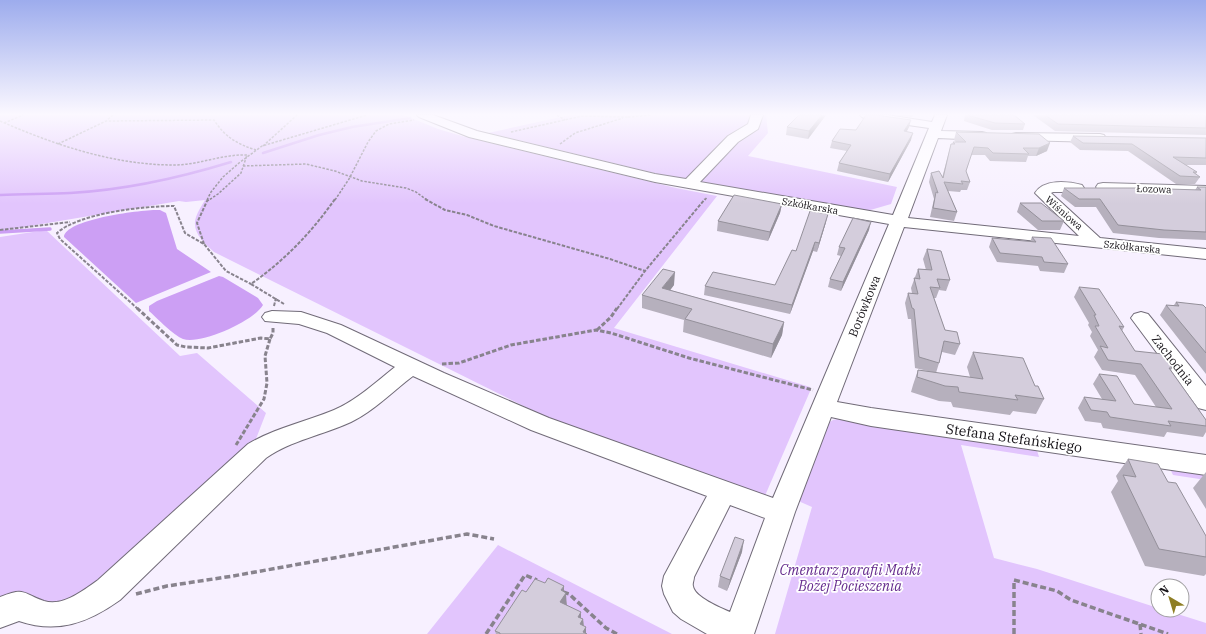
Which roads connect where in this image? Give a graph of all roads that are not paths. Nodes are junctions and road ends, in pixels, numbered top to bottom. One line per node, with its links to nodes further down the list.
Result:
1 (518, 145): 4 (street, Szkółkarska)
2 (722, 145): 4 (street)
3 (929, 145): 8 (street, Borówkowa)
4 (689, 185): 8 (street, Szkółkarska)
5 (1103, 187): 7 (street, Łozowa)
6 (1077, 188): 9 (street, Wiśniowa)
7 (1206, 190)
8 (898, 221): 9 (street, Szkółkarska); 14 (street, Borówkowa)
9 (1096, 243): 10 (street, Szkółkarska)
10 (1206, 254)
11 (272, 317): 13 (street)
12 (1141, 318): 15 (street, Zachodnia)
13 (411, 366): 17 (street); 19 (street)
14 (826, 401): 16 (street, Stefana Stefańskiego); 18 (street, Borówkowa)
15 (1206, 402)
16 (1206, 466)
17 (723, 491): 18 (street); 20 (street)
18 (784, 504): 20 (street, Borówkowa)
19 (0, 613)
20 (738, 633)

